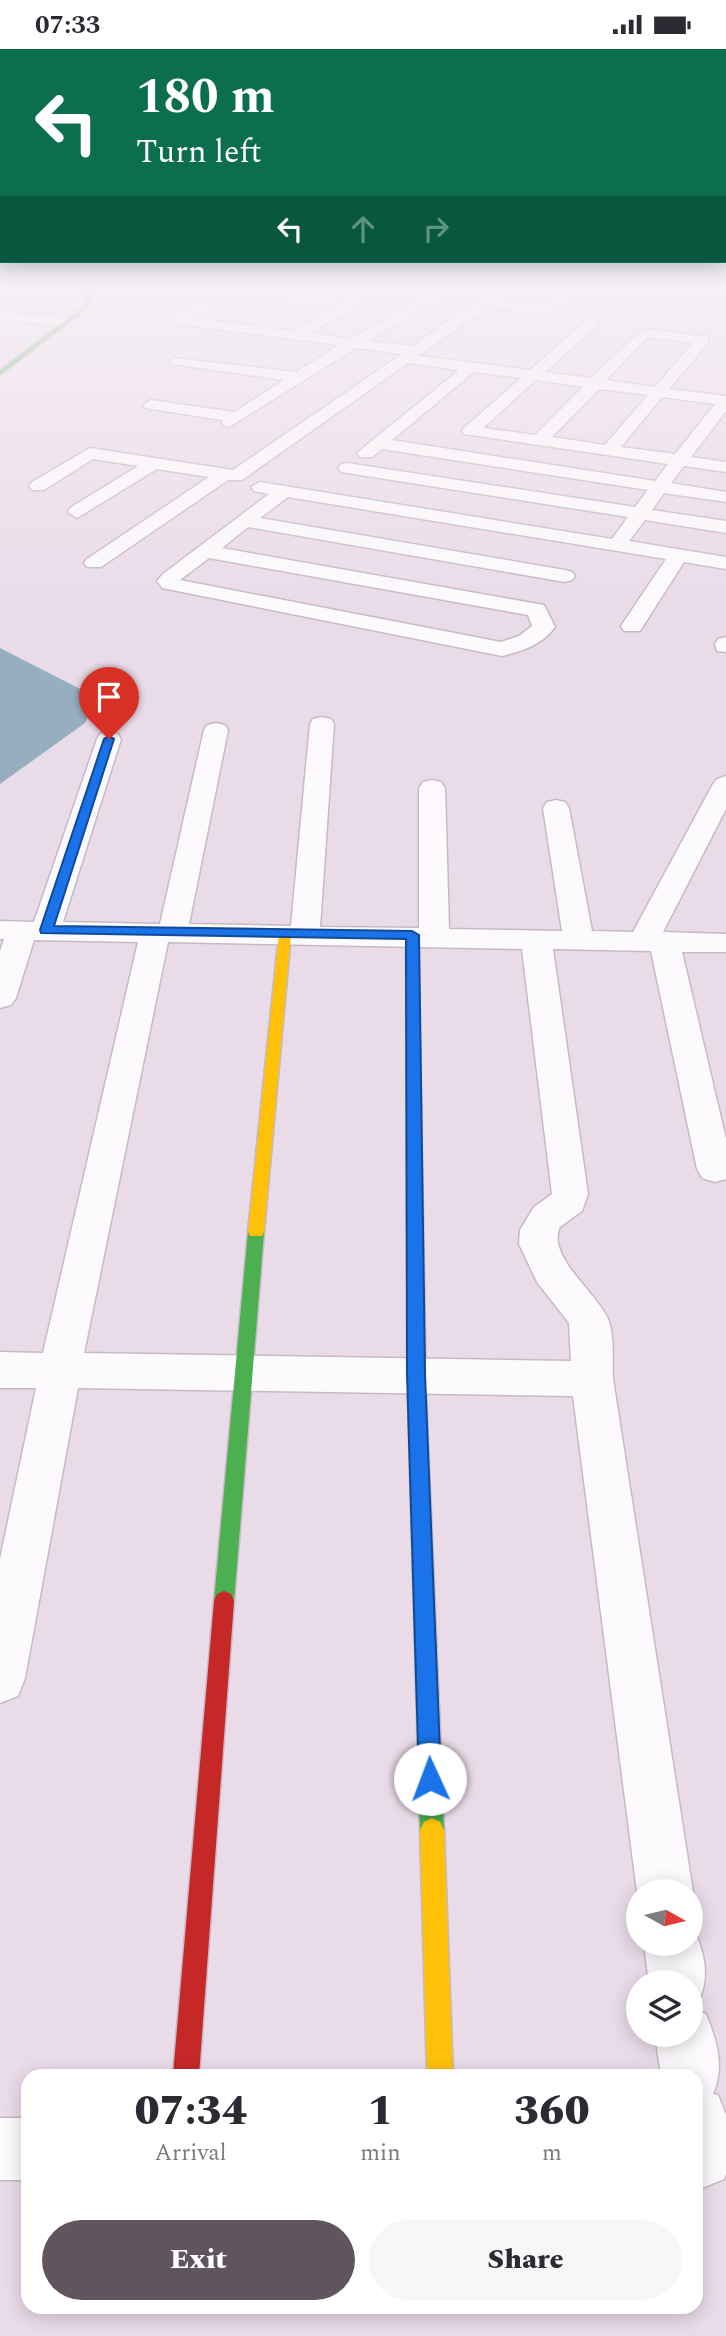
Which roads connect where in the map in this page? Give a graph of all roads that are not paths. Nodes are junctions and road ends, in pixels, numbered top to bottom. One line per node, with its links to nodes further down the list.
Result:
1 (244, 394): 10 (street)
2 (273, 394): 10 (street)
3 (322, 394): 11 (street)
4 (354, 394): 11 (street)
5 (437, 394): 14 (street)
6 (509, 394): 16 (street)
7 (584, 394): 16 (street)
8 (658, 394): 18 (street)
9 (673, 394): 12 (street)
10 (268, 397): 13 (street)
11 (349, 397): 23 (street)
12 (726, 401): 19 (street)
13 (151, 405)
14 (403, 421): 15 (street); 17 (street)
15 (430, 425)
16 (539, 441): 18 (street)
17 (377, 443): 22 (street); 25 (street)
18 (609, 450): 19 (street)
19 (679, 460): 21 (street); 25 (street)
20 (153, 464): 23 (street); 24 (street); 29 (street)
21 (726, 467)
22 (347, 468): 27 (street); 30 (street)
23 (221, 478): 26 (street); 38 (street)
24 (38, 486)
25 (660, 487): 28 (street); 30 (street)
26 (284, 491): 27 (street); 31 (street)
27 (315, 496): 33 (street)
28 (726, 496)
29 (78, 512)
30 (639, 514): 32 (street); 34 (street)
31 (245, 521): 35 (street); 39 (street)
32 (726, 527)
33 (595, 541): 34 (street); 39 (street)
34 (617, 545): 36 (street)
35 (205, 551): 40 (street); 40 (street)
36 (679, 555): 37 (street); 41 (street)
37 (726, 562)
38 (94, 563)
39 (565, 576): 40 (street)
40 (536, 610)
41 (632, 626)
42 (322, 724): 50 (street)
43 (216, 730): 49 (street)
44 (109, 739): 48 (street)
45 (726, 784): 54 (street)
46 (432, 788): 51 (street)
47 (556, 808): 53 (street)
48 (23, 930): 49 (street); 56 (street)
49 (164, 932): 50 (street); 60 (street)
50 (295, 934): 51 (street); 61 (street)
51 (423, 936): 52 (street); 62 (street)
52 (536, 938): 53 (street); 63 (street)
53 (578, 939): 54 (street)
54 (654, 940): 55 (street); 57 (street)
55 (726, 943)
56 (0, 998)
57 (714, 1109): 58 (street)
58 (715, 1169)
59 (0, 1370): 60 (street)
60 (60, 1371): 61 (street); 64 (street)
61 (242, 1372): 62 (street); 67 (street)
62 (416, 1374): 63 (street); 68 (street)
63 (592, 1380): 65 (street)
64 (0, 1678)
65 (663, 1879)
66 (687, 2047): 69 (street)
67 (186, 2069)
68 (440, 2069)
69 (690, 2069)
70 (0, 2149): 71 (street)
71 (21, 2149)

